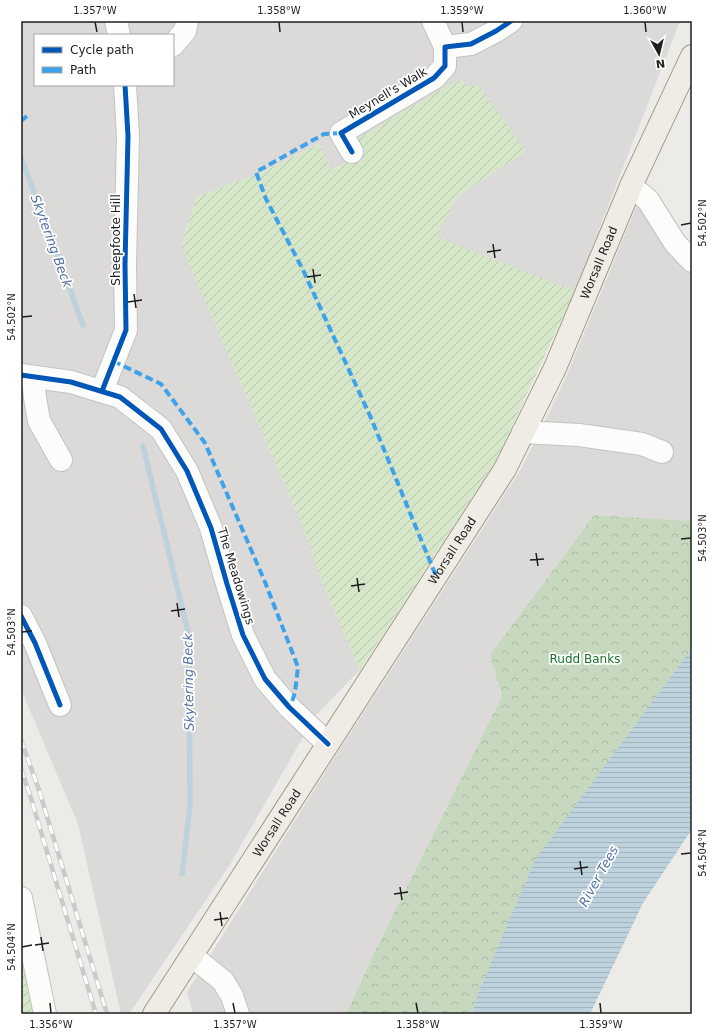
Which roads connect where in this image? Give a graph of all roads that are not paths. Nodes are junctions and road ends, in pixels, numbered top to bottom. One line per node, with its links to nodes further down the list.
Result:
1 (116, 21): 5 (street)
2 (187, 21): 6 (street)
3 (433, 21): 7 (street)
4 (511, 21): 7 (street)
5 (119, 34)
6 (174, 44)
7 (445, 48): 10 (street, Meynell's Walk)
8 (692, 56): 11 (main road, Worsall Road)
9 (125, 86): 14 (street, Sheepfoote Hill)
10 (352, 152)
11 (631, 186): 12 (street); 15 (main road, Worsall Road)
12 (692, 261)
13 (27, 376): 14 (street, The Meadowings); 17 (street)
14 (102, 391): 20 (street, The Meadowings)
15 (523, 432): 16 (street); 20 (main road, Worsall Road)
16 (662, 452)
17 (61, 460)
18 (21, 616): 19 (street)
19 (60, 705)
20 (328, 744): 22 (main road, Worsall Road)
21 (21, 898): 23 (street)
22 (192, 956): 24 (main road, Worsall Road); 25 (street)
23 (45, 1014)
24 (154, 1014)
25 (238, 1014)

